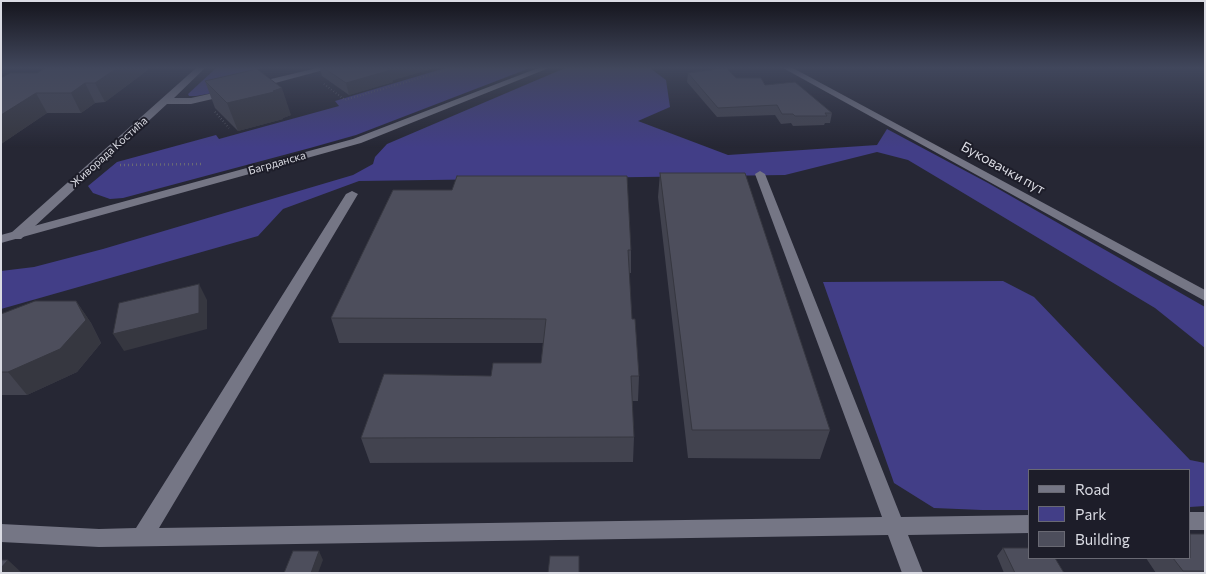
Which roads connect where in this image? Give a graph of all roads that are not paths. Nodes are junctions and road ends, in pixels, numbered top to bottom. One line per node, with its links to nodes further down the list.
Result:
1 (172, 95): 5 (street, Живорада Костића)
2 (219, 95): 5 (street)
3 (476, 95): 8 (street, Багрданска)
4 (836, 95): 10 (street, Буковачки пут)
5 (165, 101): 8 (street, Живорада Костића)
6 (760, 174): 14 (lane)
7 (352, 194): 16 (lane)
8 (16, 236): 9 (street, Багрданска)
9 (1, 239)
10 (1205, 296)
11 (1205, 521): 12 (lane)
12 (1191, 522)
13 (1028, 524): 14 (lane)
14 (895, 526): 16 (lane); 17 (lane)
15 (1, 533): 16 (lane)
16 (142, 537)
17 (913, 573)

